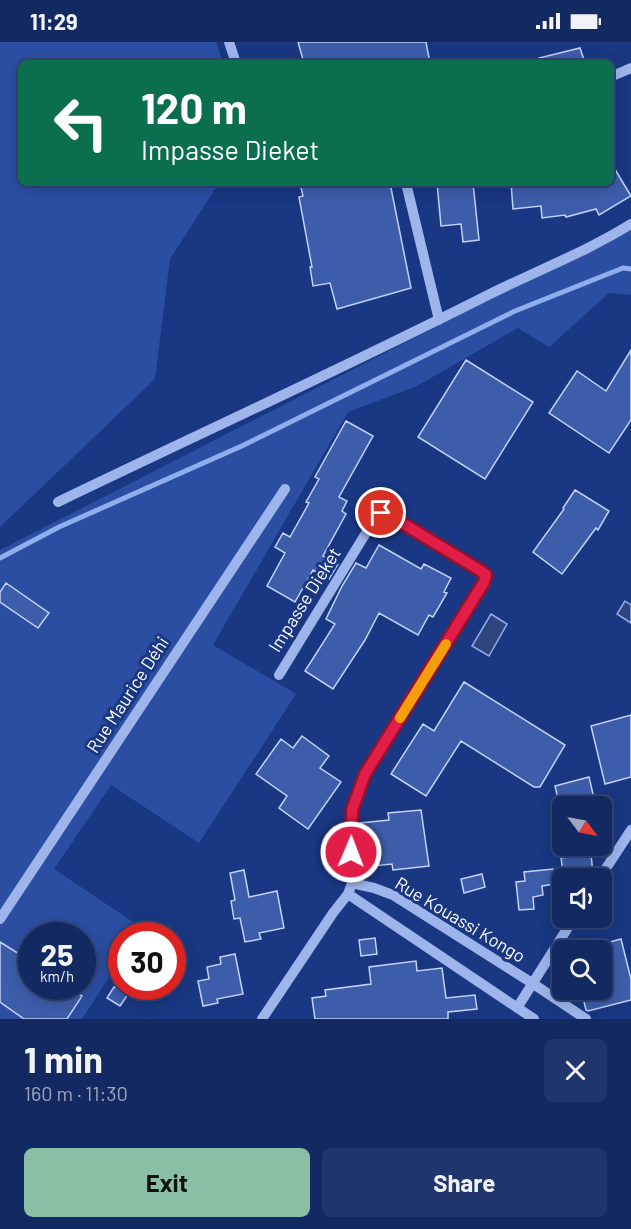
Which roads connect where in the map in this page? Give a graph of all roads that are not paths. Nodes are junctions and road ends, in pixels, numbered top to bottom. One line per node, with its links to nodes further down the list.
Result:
1 (229, 42): 2 (street)
2 (235, 60)
3 (631, 68): 4 (street)
4 (614, 75)
5 (407, 186): 7 (street)
6 (631, 224): 7 (street)
7 (439, 320): 9 (street)
8 (285, 489): 14 (street, Rue Maurice Déhi)
9 (58, 502)
10 (279, 675): 13 (street, Impasse Dieket)
11 (631, 830): 12 (street)
12 (606, 868)
13 (350, 889): 16 (street, Rue Kouassi Kongo); 17 (street, Rue Kouassi Kongo); 18 (street)
14 (0, 919)
15 (568, 928): 16 (street)
16 (532, 983): 17 (street); 20 (street, Rue Kouassi Kongo)
17 (517, 1008): 19 (street, Rue Kouassi Kongo)
18 (262, 1019)
19 (534, 1019)
20 (586, 1019)

